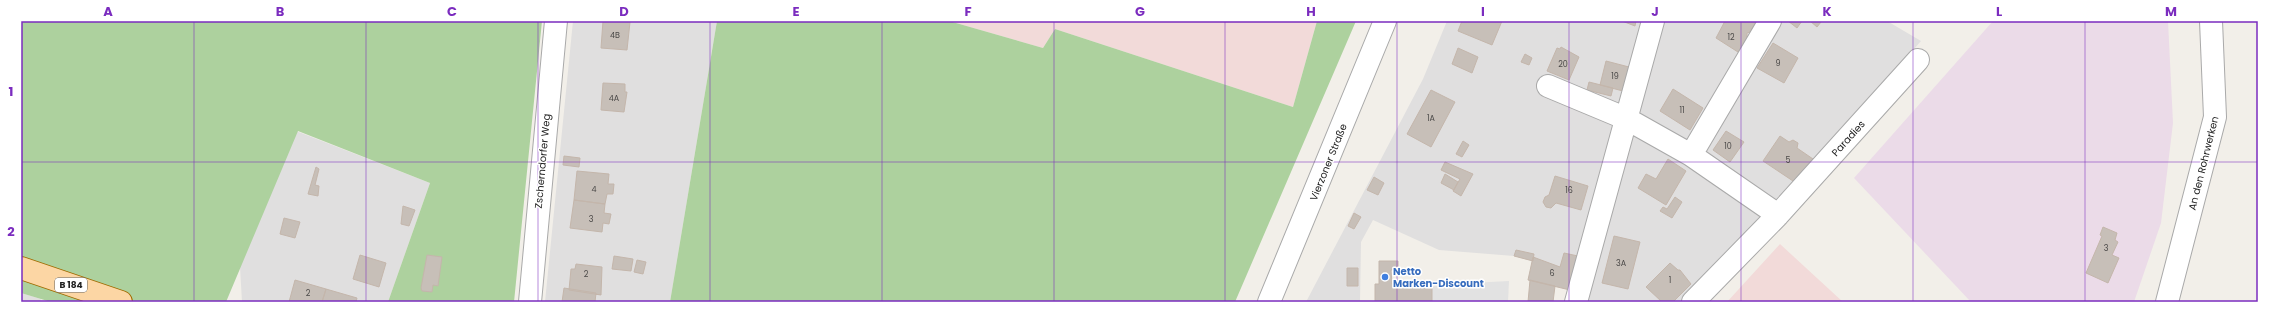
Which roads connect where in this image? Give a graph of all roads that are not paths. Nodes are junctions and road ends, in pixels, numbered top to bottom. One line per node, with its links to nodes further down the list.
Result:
1 (556, 21): 13 (street, Zscherndorfer Weg)
2 (1385, 21): 14 (street, Vierzoner Straße)
3 (1653, 21): 8 (street)
4 (1770, 21): 9 (street)
5 (2211, 21): 17 (street, An den Rohrwerken)
6 (1918, 60): 10 (street, Paradies)
7 (1548, 86): 8 (street)
8 (1627, 119): 9 (street); 15 (street)
9 (1691, 155): 10 (street)
10 (1778, 215): 16 (street, Paradies)
11 (21, 268): 12 (main road, B 184)
12 (121, 302)
13 (530, 302)
14 (1269, 302)
15 (1576, 302)
16 (1693, 302)
17 (2167, 302)

